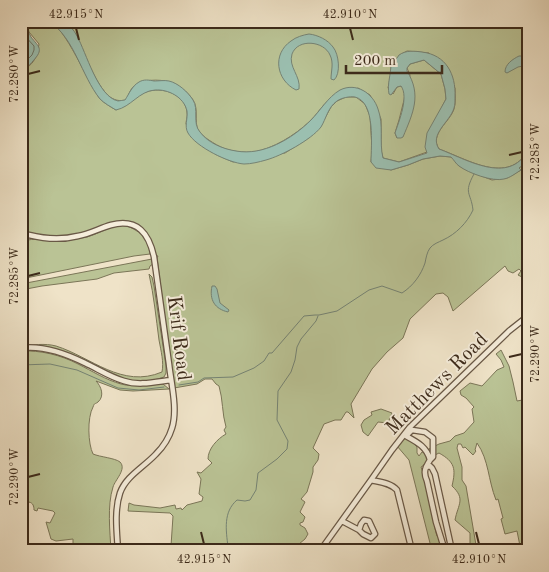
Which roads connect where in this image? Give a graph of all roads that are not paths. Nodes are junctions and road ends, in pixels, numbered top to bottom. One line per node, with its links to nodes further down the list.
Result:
1 (29, 235): 4 (street, Krif Road)
2 (528, 316): 7 (street, Matthews Road)
3 (21, 348): 4 (street)
4 (171, 380): 10 (street, Krif Road)
5 (430, 460): 5 (street); 6 (street)
6 (426, 466): 13 (street); 14 (street)
7 (371, 480): 8 (street, Matthews Road); 12 (street)
8 (342, 521): 9 (street); 11 (street, Matthews Road)
9 (359, 530)
10 (118, 551)
11 (320, 551)
12 (412, 551)
13 (445, 551)
14 (452, 551)

